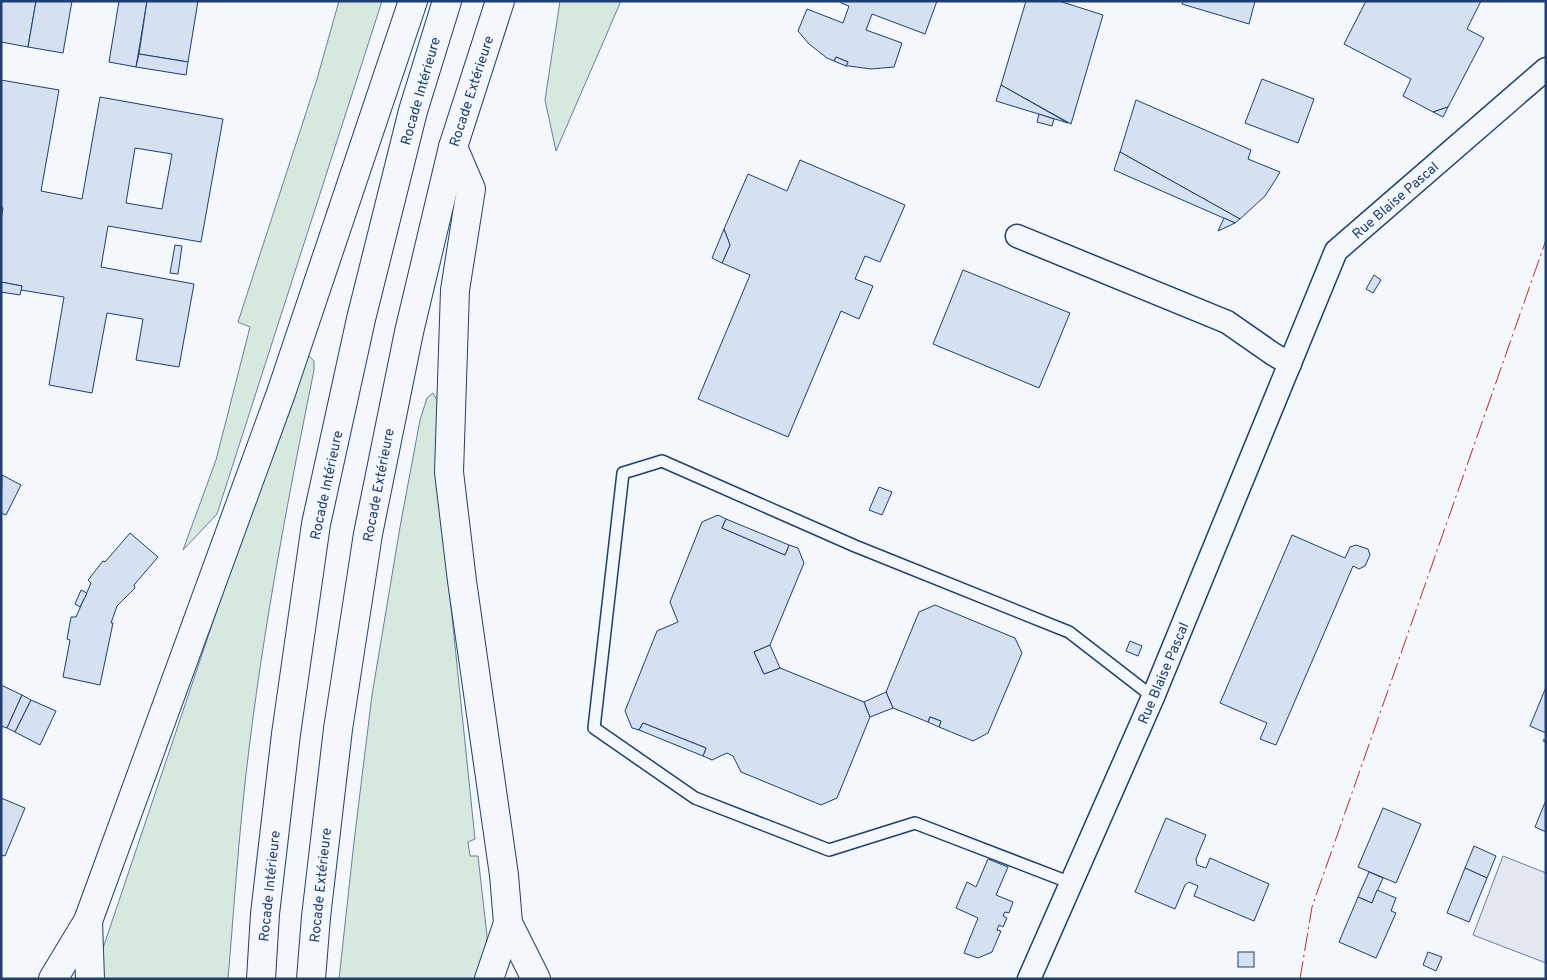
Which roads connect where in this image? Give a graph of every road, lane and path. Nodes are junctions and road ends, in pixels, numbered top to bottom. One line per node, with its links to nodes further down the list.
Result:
1 (413, 1): 10 (highway)
2 (446, 1): 14 (highway, Rocade Intérieure)
3 (500, 1): 5 (highway, Rocade Extérieure)
4 (1546, 68): 7 (street, Rue Blaise Pascal)
5 (453, 146): 11 (highway); 15 (highway, Rocade Extérieure)
6 (1017, 236): 7 (street)
7 (1290, 364): 8 (street, Rue Blaise Pascal)
8 (1153, 697): 9 (street, Rue Blaise Pascal); 9 (lane)
9 (1071, 883): 18 (street, Rue Blaise Pascal)
10 (88, 921): 12 (highway); 13 (highway)
11 (508, 923): 16 (highway); 17 (highway)
12 (53, 979)
13 (90, 979)
14 (261, 979)
15 (312, 979)
16 (490, 979)
17 (536, 979)
18 (1029, 979)

